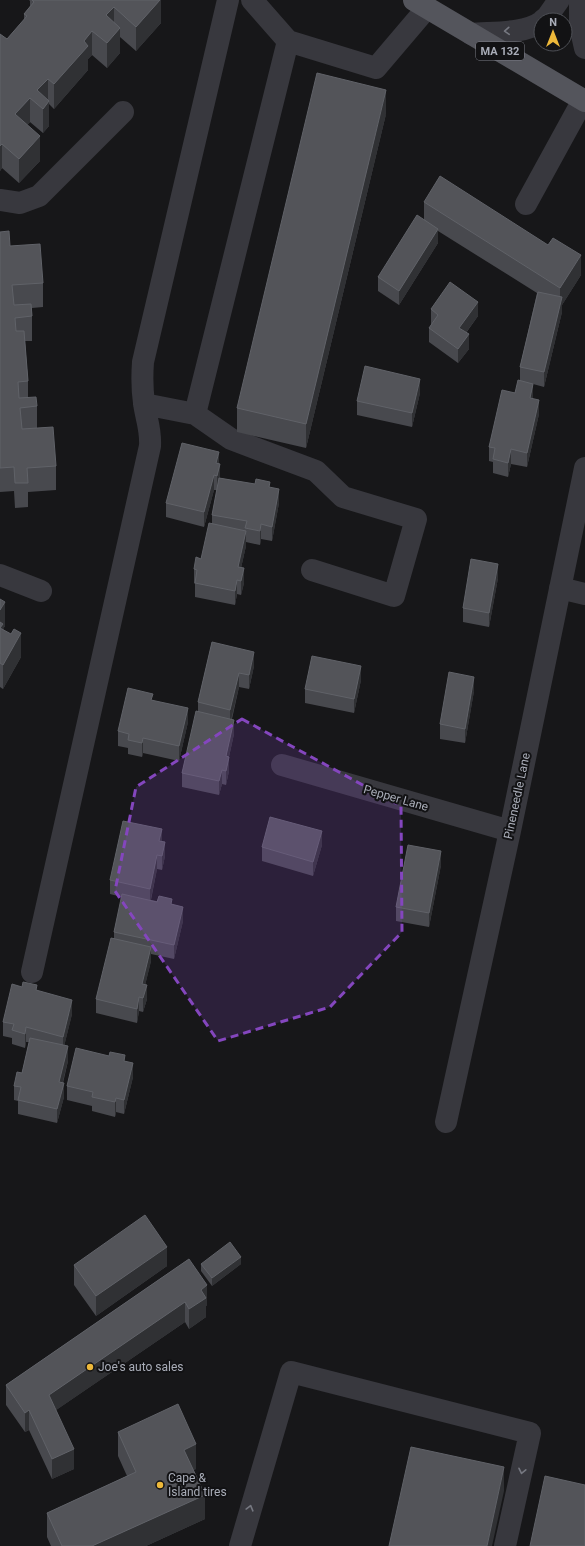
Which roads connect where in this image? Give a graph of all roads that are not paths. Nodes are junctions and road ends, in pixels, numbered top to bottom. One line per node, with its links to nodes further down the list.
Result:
1 (228, 0): 15 (street)
2 (252, 0): 9 (street)
3 (559, 0): 6 (street)
4 (580, 0): 10 (street)
5 (421, 4): 8 (main road, MA 132); 9 (street)
6 (551, 12)
7 (533, 27): 8 (street, one-way to 8)
8 (471, 34): 11 (main road, MA 132)
9 (288, 41): 16 (street)
10 (585, 48)
11 (584, 101): 14 (street)
12 (123, 112): 13 (street)
13 (0, 200)
14 (526, 204)
15 (144, 404): 16 (street); 25 (street)
16 (195, 414): 18 (street)
17 (585, 468): 20 (street, Pineneedle Lane)
18 (312, 570)
19 (0, 575): 21 (street)
20 (560, 588): 22 (street); 24 (street, Pineneedle Lane)
21 (41, 591)
22 (585, 594)
23 (282, 764): 24 (street, Pepper Lane)
24 (510, 831): 26 (street, Pineneedle Lane)
25 (32, 972)
26 (446, 1122)
27 (240, 1546): 28 (street, one-way to 28)
28 (505, 1546)

